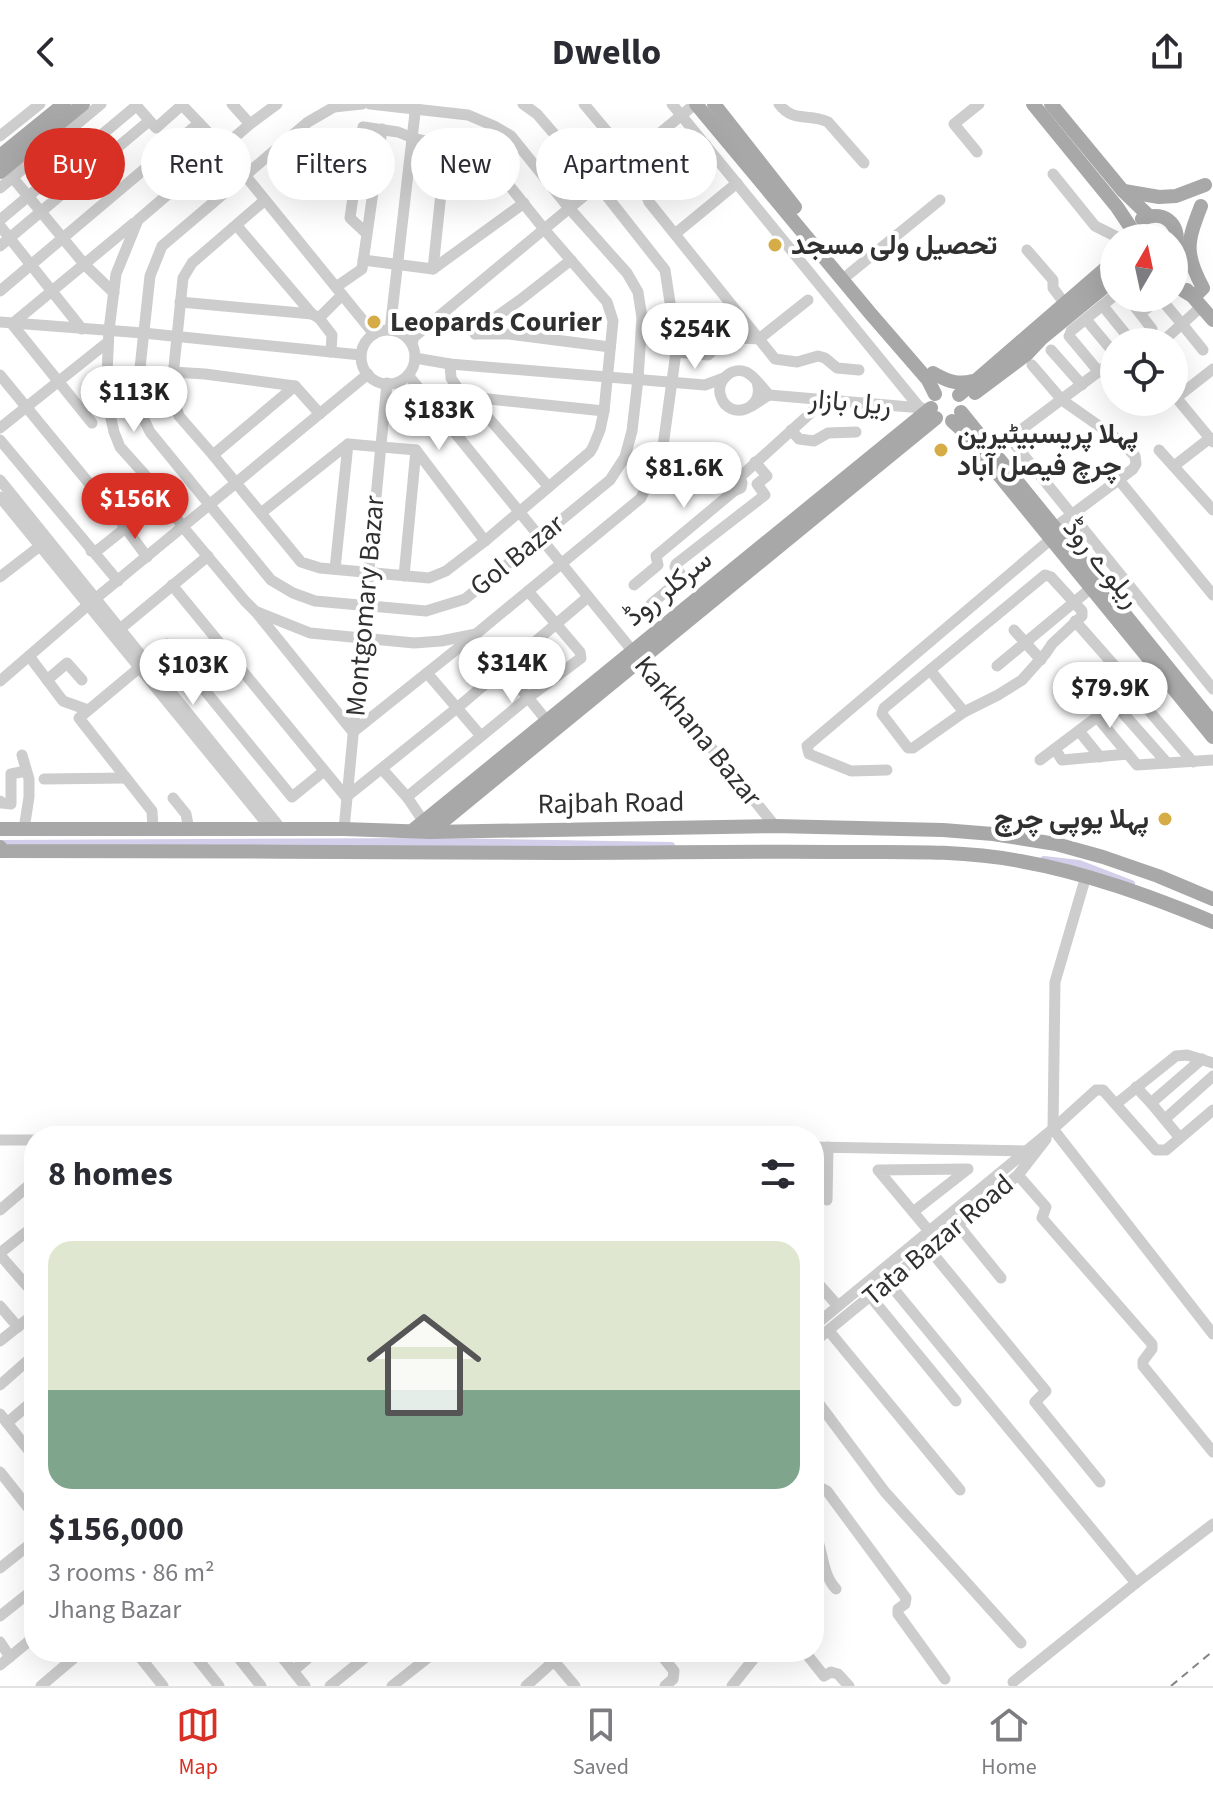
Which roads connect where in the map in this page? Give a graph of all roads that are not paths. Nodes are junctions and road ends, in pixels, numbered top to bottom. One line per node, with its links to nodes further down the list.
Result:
1 (40, 104): 33 (street)
2 (64, 104): 36 (main road)
3 (83, 104): 41 (main road)
4 (101, 104): 41 (street)
5 (182, 104): 22 (street); 23 (street)
6 (277, 104): 24 (street)
7 (362, 104): 39 (street, Gol Bazar)
8 (370, 104): 19 (street, Gol Bazar)
9 (523, 104): 29 (street)
10 (584, 104): 30 (street)
11 (672, 104): 21 (street)
12 (696, 104): 21 (street); 153 (main road)
13 (714, 104): 87 (main road)
14 (779, 104): 38 (street)
15 (979, 104): 34 (street)
16 (1033, 104): 67 (main road)
17 (1051, 104): 46 (main road)
18 (136, 105): 22 (street); 25 (street)
19 (416, 106): 28 (street); 62 (street, Gol Bazar)
20 (239, 108): 24 (street)
21 (681, 115): 31 (street); 32 (street)
22 (149, 121): 63 (street)
23 (199, 123): 26 (street); 77 (street)
24 (250, 124): 27 (street)
25 (109, 128)
26 (204, 128)
27 (246, 128)
28 (414, 128)
29 (549, 128)
30 (604, 128)
31 (666, 128)
32 (692, 128)
33 (0, 136)
34 (977, 152)
35 (411, 155): 82 (street)
36 (0, 156)
37 (717, 158): 43 (street)
38 (864, 163)
39 (251, 171)
40 (1053, 174): 73 (street)
41 (7, 175): 44 (street); 45 (street)
42 (251, 182): 53 (street)
43 (737, 183): 76 (street); 153 (street)
44 (0, 188)
45 (24, 191)
46 (1123, 191): 47 (main road); 64 (main road)
47 (1208, 192): 64 (main road); 70 (main road); 94 (main road)
48 (520, 198): 61 (street)
49 (24, 200): 65 (street)
50 (33, 200): 63 (street)
51 (162, 200): 66 (street)
52 (216, 200): 112 (street, Gol Bazar)
53 (265, 200): 72 (street); 91 (street)
54 (353, 200): 75 (street)
55 (371, 200): 75 (street)
56 (440, 200): 85 (street)
57 (579, 200): 62 (street)
58 (610, 200): 123 (street)
59 (649, 200): 76 (street)
60 (940, 200): 87 (street)
61 (524, 203): 74 (street); 85 (street)
62 (569, 208): 74 (street); 138 (street, Gol Bazar)
63 (42, 210): 77 (street); 78 (street)
64 (1156, 217): 68 (main road); 69 (main road)
65 (0, 220)
66 (138, 220): 84 (street); 93 (street)
67 (1123, 224)
68 (1137, 224)
69 (1172, 224)
70 (1186, 224)
71 (0, 226): 78 (street)
72 (237, 226): 96 (street); 102 (street)
73 (1100, 228)
74 (544, 229): 81 (street); 118 (street)
75 (366, 233): 80 (street)
76 (675, 234): 117 (street)
77 (63, 238): 83 (street); 84 (street)
78 (5, 242): 83 (street)
79 (1027, 250): 97 (street)
80 (363, 260): 82 (street); 91 (street)
81 (571, 260): 119 (street); 119 (street)
82 (398, 264): 85 (street); 111 (street)
83 (30, 265): 90 (street); 92 (street)
84 (85, 265): 92 (street); 93 (street)
85 (433, 269)
86 (1100, 273): 97 (main road)
87 (849, 274): 132 (main road)
88 (1188, 274): 94 (main road)
89 (1100, 290): 153 (main road)
90 (0, 291)
91 (339, 291): 102 (street); 113 (street)
92 (52, 293): 104 (street); 110 (street)
93 (114, 293): 114 (street)
94 (1203, 298): 103 (main road); 106 (street)
95 (808, 300): 117 (street)
96 (180, 302): 102 (street); 115 (street)
97 (1065, 304): 140 (main road)
98 (1100, 309): 131 (street)
99 (1108, 312): 107 (street)
100 (1171, 312): 106 (street)
101 (1140, 313): 108 (street)
102 (315, 316): 122 (street)
103 (1213, 320)
104 (6, 323): 110 (street); 139 (street)
105 (1089, 323): 116 (street)
106 (1182, 324): 109 (street); 121 (street)
107 (1122, 328)
108 (1151, 328)
109 (1178, 328)
110 (82, 329): 114 (street)
111 (390, 330): 113 (street); 118 (street)
112 (143, 333): 114 (street); 115 (street); 178 (street, Gol Bazar)
113 (374, 334): 124 (street)
114 (108, 336): 139 (street); 177 (street)
115 (177, 336): 122 (street); 130 (street)
116 (1100, 336)
117 (759, 339): 123 (street); 129 (street)
118 (412, 343): 125 (street)
119 (610, 347): 136 (street)
120 (1051, 350): 145 (street)
121 (1203, 350)
122 (331, 352): 124 (street)
123 (676, 352): 141 (street)
124 (361, 355): 133 (street)
125 (415, 358): 126 (street); 135 (street)
126 (450, 364): 136 (street); 149 (street)
127 (1032, 365): 151 (street)
128 (1213, 369): 147 (street)
129 (859, 370)
130 (173, 372): 146 (street); 169 (street)
131 (1099, 372): 145 (street)
132 (933, 373): 140 (main road); 153 (main road)
133 (368, 374): 143 (street); 158 (street)
134 (0, 375): 154 (street)
135 (408, 375): 143 (street); 180 (street, Karkhana Bazar)
136 (607, 377): 138 (street); 156 (street)
137 (724, 378): 142 (street); 144 (street); 152 (street)
138 (638, 379): 141 (street); 186 (street, Gol Bazar)
139 (58, 381): 154 (street); 159 (street)
140 (975, 381): 153 (main road)
141 (671, 382): 144 (street); 192 (street)
142 (757, 382): 148 (street, ریل بازار); 155 (street)
143 (387, 383): 166 (street, Montgomary Bazar)
144 (705, 385): 152 (street)
145 (1082, 385): 151 (street)
146 (295, 386): 158 (street); 169 (street)
147 (1188, 387)
148 (769, 395): 150 (street, ریل بازار); 155 (street, ریل بازار)
149 (468, 397): 156 (street); 175 (street)
150 (825, 400): 153 (street, ریل بازار); 161 (street)
151 (1062, 400): 173 (street); 182 (street)
152 (723, 402): 155 (street)
153 (945, 405): 185 (main road, ریلوے روڈ); 216 (main road)
154 (27, 406): 160 (street); 183 (street)
155 (752, 406)
156 (604, 411): 175 (street)
157 (1188, 412): 164 (street)
158 (320, 414): 174 (street)
159 (92, 423)
160 (0, 428)
161 (791, 430): 162 (street); 170 (street)
162 (856, 432)
163 (0, 440): 189 (street)
164 (1211, 440): 171 (street)
165 (348, 444): 166 (street); 181 (street); 193 (street)
166 (381, 447): 167 (street); 194 (street, Montgomary Bazar)
167 (416, 450): 187 (street); 195 (street)
168 (1159, 450): 171 (street)
169 (213, 455): 174 (street)
170 (755, 462): 199 (street); 206 (street)
171 (1174, 466): 179 (street)
172 (0, 480): 204 (street)
173 (1119, 480): 182 (street); 202 (street)
174 (236, 483): 178 (street); 181 (street)
175 (548, 486): 180 (street)
176 (1, 498): 188 (street)
177 (163, 498): 183 (street); 184 (street)
178 (211, 504): 184 (street); 207 (street, Gol Bazar)
179 (1211, 504)
180 (518, 511): 186 (street, Karkhana Bazar); 187 (street)
181 (261, 513): 193 (street)
182 (1072, 515): 185 (street); 228 (street)
183 (125, 527): 189 (street); 191 (street)
184 (183, 527): 190 (street); 191 (street)
185 (1052, 534): 200 (main road, ریلوے روڈ); 237 (main road, ریلوے روڈ); 251 (street)
186 (540, 537): 192 (street, Karkhana Bazar); 207 (street, Gol Bazar)
187 (485, 541): 195 (street)
188 (40, 546): 196 (street); 204 (street)
189 (91, 551): 197 (street)
190 (208, 556): 198 (street); 208 (street)
191 (147, 557): 197 (street)
192 (562, 563): 201 (street); 203 (street, Karkhana Bazar)
193 (335, 569): 194 (street)
194 (369, 572): 195 (street); 207 (street, Montgomary Bazar)
195 (404, 576)
196 (0, 577)
197 (118, 581): 204 (street)
198 (172, 585): 211 (street); 253 (street)
199 (634, 585)
200 (1090, 589): 205 (street); 223 (main road, ریلوے روڈ)
201 (528, 591): 210 (street); 213 (street)
202 (1213, 595)
203 (588, 597): 210 (street); 216 (street, Karkhana Bazar)
204 (92, 602): 211 (street); 217 (street); 219 (street)
205 (1074, 602): 209 (street); 215 (street); 222 (street)
206 (651, 604)
207 (365, 605): 214 (street, Montgomary Bazar)
208 (255, 611): 214 (street); 239 (street)
209 (1075, 621): 218 (street); 229 (street)
210 (556, 624): 221 (street); 230 (street)
211 (120, 629): 219 (street)
212 (1014, 630): 215 (street)
213 (476, 634): 214 (street); 224 (street)
214 (362, 637): 239 (street, Montgomary Bazar)
215 (1025, 642): 218 (street); 220 (street)
216 (636, 655): 236 (main road, سرکلر روڈ); 260 (main road); 262 (street, Karkhana Bazar)
217 (29, 656): 225 (street); 227 (street)
218 (1041, 660): 234 (street)
219 (143, 664): 233 (street); 253 (street); 268 (street)
220 (997, 666)
221 (504, 668): 230 (street); 232 (street)
222 (930, 670): 234 (street); 234 (street)
223 (1158, 671): 229 (street); 241 (main road, ریلوے روڈ)
224 (427, 673): 232 (street); 239 (street)
225 (47, 680): 226 (street); 233 (street)
226 (82, 680)
227 (0, 681)
228 (1213, 689)
229 (1134, 690): 231 (street); 248 (street)
230 (529, 697): 236 (street); 240 (street)
231 (1115, 704): 235 (street); 249 (street)
232 (457, 708): 240 (street); 250 (street)
233 (88, 710): 254 (street)
234 (964, 712)
235 (1097, 717): 238 (street); 243 (street)
236 (547, 721): 261 (main road, سرکلر روڈ)
237 (1213, 723)
238 (1079, 731): 242 (street); 245 (street)
239 (353, 732): 256 (street, Montgomary Bazar)
240 (481, 736): 257 (street)
241 (1213, 737)
242 (1055, 749): 245 (street); 246 (street)
243 (1128, 754): 245 (street); 249 (street)
244 (22, 755): 252 (street)
245 (1100, 757)
246 (1040, 760)
247 (1213, 760): 248 (street)
248 (1193, 762): 249 (street)
249 (1167, 763)
250 (382, 769): 256 (street); 257 (street)
251 (887, 770)
252 (26, 771): 259 (street); 264 (street)
253 (324, 771): 256 (street)
254 (126, 778): 255 (street); 265 (street)
255 (44, 779)
256 (346, 797): 266 (street, Montgomary Bazar)
257 (407, 797): 261 (street)
258 (173, 798): 267 (street)
259 (0, 801)
260 (456, 810): 261 (main road); 269 (main road)
261 (427, 826): 266 (main road, Rajbah Road); 269 (main road, Rajbah Road)
262 (775, 826): 270 (main road, Rajbah Road); 273 (main road, Rajbah Road)
263 (0, 829): 264 (main road, Rajbah Road)
264 (24, 829): 265 (main road, Rajbah Road)
265 (153, 829): 267 (main road, Rajbah Road)
266 (344, 829): 268 (main road, Rajbah Road)
267 (189, 830): 268 (main road, Rajbah Road)
268 (277, 830)
269 (463, 830): 270 (main road, Rajbah Road)
270 (560, 842): 271 (main road, Rajbah Road); 272 (main road, Rajbah Road)
271 (0, 849)
272 (1086, 876): 274 (main road, Rajbah Road); 284 (street)
273 (1158, 877): 274 (main road); 275 (main road, Rajbah Road)
274 (1152, 896): 276 (main road, Rajbah Road)
275 (1213, 899)
276 (1213, 922)
277 (1207, 1061): 279 (street); 280 (street)
278 (1213, 1076): 283 (street)
279 (1136, 1087): 280 (street); 281 (street)
280 (1151, 1103): 283 (street)
281 (1116, 1104): 284 (street, Tata Bazar Road); 285 (street)
282 (1213, 1110): 285 (street)
283 (1165, 1119): 285 (street)
284 (1053, 1129): 290 (street, Tata Bazar Road); 291 (street, Tata Bazar Road); 312 (street)
285 (1180, 1138)
286 (0, 1140): 287 (street)
287 (24, 1140)
288 (824, 1147): 289 (street)
289 (828, 1147): 290 (street); 293 (street)
290 (1025, 1151): 297 (street, Tata Bazar Road)
291 (1018, 1175): 296 (street, Tata Bazar Road); 322 (street)
292 (24, 1190): 294 (street)
293 (827, 1200)
294 (0, 1210)
295 (913, 1212): 295 (street); 297 (street)
296 (958, 1225): 299 (street, Tata Bazar Road); 301 (street)
297 (929, 1231): 307 (street, Tata Bazar Road)
298 (24, 1234): 300 (street)
299 (929, 1249): 303 (street, Tata Bazar Road); 324 (street)
300 (0, 1254): 302 (street)
301 (1001, 1278)
302 (24, 1282)
303 (888, 1282): 305 (street, Tata Bazar Road); 332 (street)
304 (824, 1290): 307 (street)
305 (870, 1296): 311 (street, Tata Bazar Road); 317 (street)
306 (0, 1306): 310 (street)
307 (838, 1306): 308 (street, Tata Bazar Road)
308 (824, 1318)
309 (24, 1322): 310 (street)
310 (18, 1327): 314 (street)
311 (829, 1331): 313 (street, Tata Bazar Road); 326 (street)
312 (1213, 1334)
313 (824, 1335)
314 (0, 1341)
315 (24, 1364): 316 (street)
316 (0, 1385)
317 (956, 1401)
318 (24, 1407): 320 (street)
319 (824, 1410): 337 (street)
320 (4, 1419): 321 (street)
321 (24, 1444)
322 (1213, 1452)
323 (0, 1472): 327 (street)
324 (1100, 1482)
325 (824, 1489): 356 (street)
326 (960, 1490)
327 (24, 1502)
328 (1213, 1524): 332 (street)
329 (24, 1549): 330 (street)
330 (0, 1568)
331 (824, 1568): 333 (street)
332 (1136, 1583): 357 (street)
333 (836, 1589)
334 (24, 1597): 335 (street)
335 (0, 1616)
336 (0, 1642): 339 (street)
337 (1021, 1643)
338 (24, 1645): 339 (street)
339 (10, 1657): 353 (street)
340 (69, 1662): 359 (street)
341 (144, 1662): 360 (street)
342 (200, 1662): 361 (street)
343 (242, 1662): 362 (street)
344 (286, 1662): 354 (street)
345 (303, 1662): 354 (street)
346 (360, 1662): 364 (street)
347 (422, 1662): 365 (street)
348 (550, 1662): 358 (street)
349 (558, 1662): 366 (street)
350 (667, 1662): 367 (street)
351 (751, 1662): 368 (street)
352 (813, 1662): 355 (street)
353 (0, 1665)
354 (293, 1671): 363 (street)
355 (824, 1676): 369 (street); 370 (street)
356 (945, 1679)
357 (1013, 1682)
358 (531, 1685)
359 (41, 1686)
360 (163, 1686)
361 (219, 1686)
362 (261, 1686)
363 (305, 1686)
364 (330, 1686)
365 (392, 1686)
366 (575, 1686)
367 (665, 1686)
368 (732, 1686)
369 (816, 1686)
370 (849, 1686)

